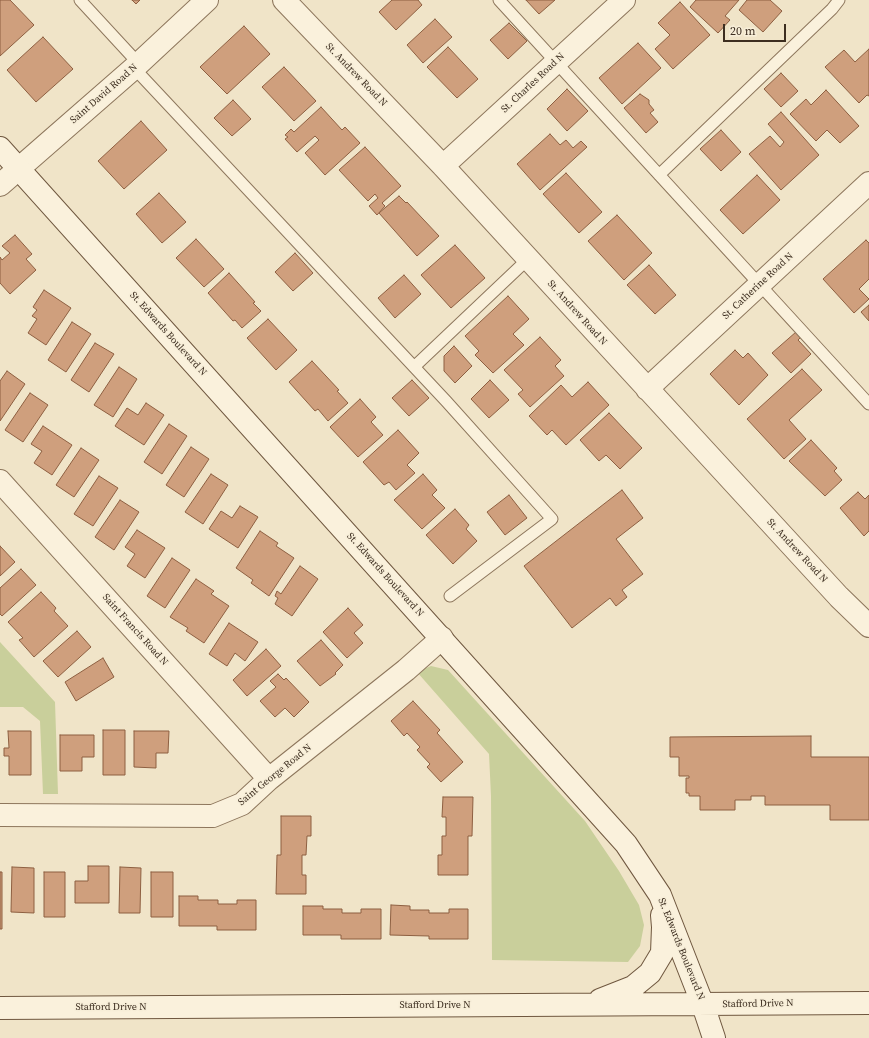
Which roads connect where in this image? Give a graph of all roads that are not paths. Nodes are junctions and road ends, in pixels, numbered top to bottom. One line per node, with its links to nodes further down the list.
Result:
1 (80, 0): 8 (lane)
2 (207, 0): 8 (street, Saint David Road N)
3 (284, 0): 10 (street, St. Andrew Road N)
4 (499, 0): 7 (lane)
5 (624, 0): 7 (street, St. Charles Road N)
6 (839, 0): 12 (lane)
7 (556, 62): 10 (street, St. Charles Road N); 12 (lane)
8 (136, 66): 11 (street, Saint David Road N); 17 (lane)
9 (0, 148): 11 (street, St. Edwards Boulevard N)
10 (443, 166): 15 (street, St. Andrew Road N)
11 (19, 168): 14 (street, Saint David Road N); 23 (street, St. Edwards Boulevard N)
12 (659, 175): 16 (lane)
13 (869, 183): 16 (street, St. Catherine Road N)
14 (0, 185)
15 (528, 259): 17 (lane); 18 (street, St. Andrew Road N)
16 (759, 285): 18 (street, St. Catherine Road N); 19 (lane)
17 (414, 367): 21 (lane)
18 (647, 389): 22 (street, St. Andrew Road N)
19 (869, 404)
20 (0, 481): 24 (street, Saint Francis Road N)
21 (450, 596)
22 (869, 626)
23 (442, 638): 24 (street, Saint George Road N); 26 (street, St. Edwards Boulevard N)
24 (269, 780): 25 (street, Saint George Road N)
25 (0, 815)
26 (660, 895): 28 (street); 29 (street, St. Edwards Boulevard N)
27 (869, 1003): 29 (street, Stafford Drive N)
28 (590, 1004): 29 (street, Stafford Drive N); 30 (street, Stafford Drive N)
29 (703, 1005): 31 (street, St. Edwards Boulevard N)
30 (0, 1008)
31 (714, 1038)

